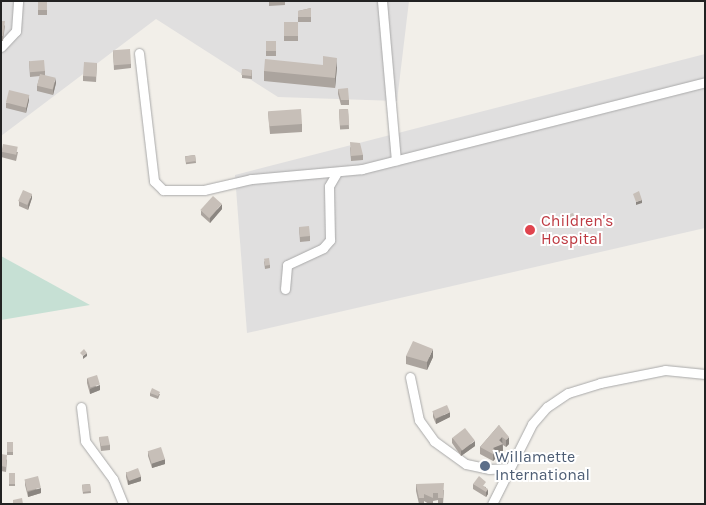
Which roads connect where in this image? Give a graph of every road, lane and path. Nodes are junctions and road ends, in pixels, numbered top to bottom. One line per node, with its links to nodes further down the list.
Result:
1 (18, 1): 3 (street)
2 (382, 1): 6 (street)
3 (1, 47)
4 (139, 53): 7 (street)
5 (705, 82): 6 (street)
6 (396, 160): 7 (street)
7 (336, 174): 8 (street)
8 (285, 289)
9 (705, 374): 12 (street)
10 (410, 377): 12 (street)
11 (81, 407): 13 (street)
12 (510, 468): 14 (street)
13 (123, 504)
14 (492, 504)

